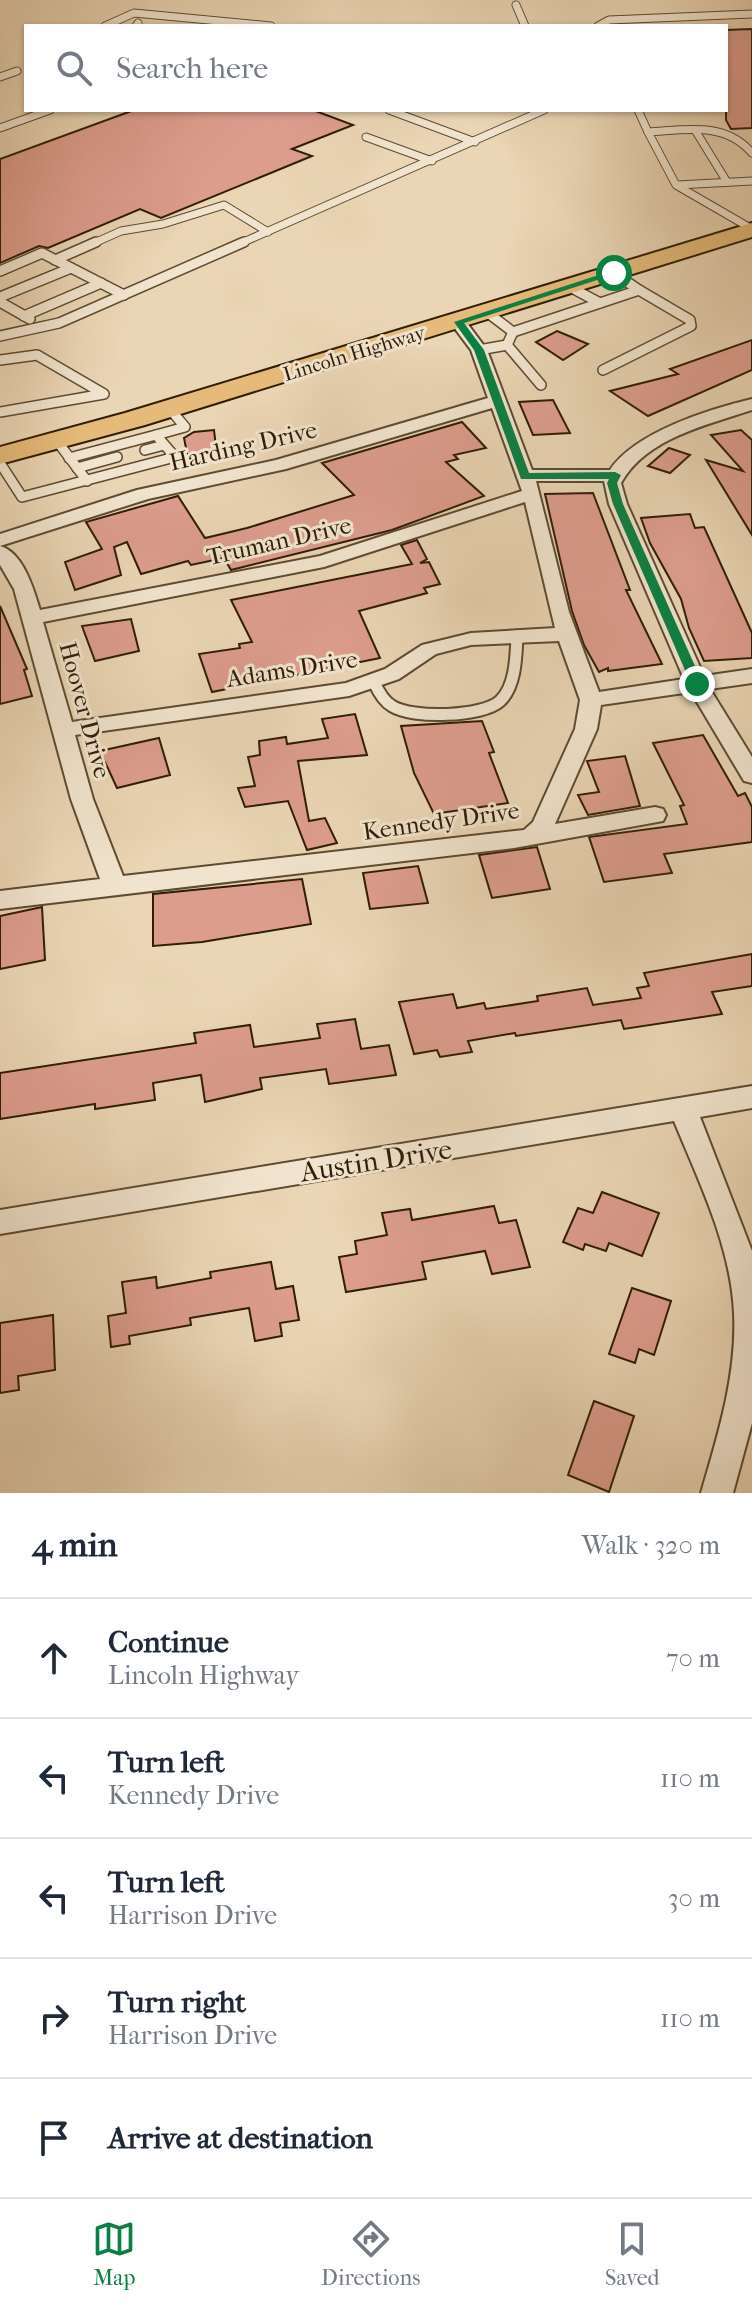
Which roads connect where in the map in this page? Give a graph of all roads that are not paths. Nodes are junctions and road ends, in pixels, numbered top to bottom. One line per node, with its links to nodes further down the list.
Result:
1 (516, 5): 5 (lane)
2 (752, 14): 6 (lane)
3 (109, 24): 4 (lane)
4 (250, 24)
5 (524, 24)
6 (602, 24)
7 (17, 71): 8 (lane)
8 (0, 77)
9 (44, 112): 13 (lane)
10 (394, 112): 17 (lane)
11 (540, 112): 17 (lane)
12 (639, 112): 15 (lane)
13 (0, 128)
14 (695, 130): 15 (lane); 18 (lane); 21 (lane)
15 (648, 132): 22 (lane)
16 (366, 137): 19 (lane)
17 (475, 142): 19 (lane)
18 (752, 153)
19 (432, 161): 24 (lane)
20 (752, 181): 21 (lane)
21 (727, 182): 22 (lane)
22 (676, 185): 23 (lane)
23 (752, 230): 28 (main road, Lincoln Highway)
24 (268, 232): 25 (lane); 32 (lane)
25 (55, 260): 26 (lane); 27 (lane)
26 (71, 268): 29 (lane); 33 (lane)
27 (0, 271)
28 (614, 273): 30 (main road, Lincoln Highway); 31 (lane)
29 (101, 283): 32 (lane); 36 (lane)
30 (570, 287): 34 (lane); 35 (main road, Lincoln Highway)
31 (639, 290): 34 (lane); 44 (lane)
32 (124, 295): 38 (lane)
33 (0, 300): 36 (lane)
34 (600, 303): 39 (lane)
35 (488, 313): 37 (main road, Lincoln Highway); 39 (lane)
36 (24, 316): 38 (lane)
37 (458, 322): 42 (street); 48 (main road, Lincoln Highway)
38 (39, 328): 40 (lane)
39 (513, 332): 41 (lane)
40 (0, 336)
41 (507, 345): 42 (lane); 45 (lane)
42 (479, 350): 46 (street)
43 (0, 360): 49 (lane)
44 (603, 370)
45 (541, 385)
46 (497, 401): 60 (street); 61 (street, Harding Drive)
47 (752, 404): 58 (street)
48 (170, 409): 50 (lane); 52 (main road, Lincoln Highway)
49 (0, 412)
50 (156, 435): 51 (lane); 52 (lane)
51 (164, 445): 53 (lane); 59 (lane)
52 (63, 450): 54 (main road, Lincoln Highway); 57 (lane)
53 (145, 450)
54 (0, 456)
55 (117, 457): 57 (lane)
56 (0, 463): 59 (lane)
57 (77, 468): 59 (lane)
58 (615, 475): 60 (street, Truman Drive); 68 (street)
59 (87, 481)
60 (528, 485): 63 (street, Truman Drive); 64 (street)
61 (0, 540)
62 (0, 552): 63 (street, Hoover Drive)
63 (32, 618): 70 (street, Hoover Drive)
64 (566, 634): 65 (street, Adams Drive); 69 (street)
65 (517, 636): 67 (street, Adams Drive); 67 (lane)
66 (752, 676): 68 (street)
67 (374, 682): 70 (street, Adams Drive)
68 (697, 684): 69 (street); 71 (street)
69 (591, 700): 73 (street, Kennedy Drive)
70 (65, 730): 74 (street, Hoover Drive)
71 (752, 776)
72 (655, 815): 73 (street)
73 (531, 836): 74 (street, Kennedy Drive)
74 (114, 885): 75 (street, Kennedy Drive)
75 (0, 900)
76 (752, 1097): 77 (street, Austin Drive)
77 (683, 1109): 78 (street, Austin Drive); 79 (street)
78 (0, 1222)
79 (717, 1493)

